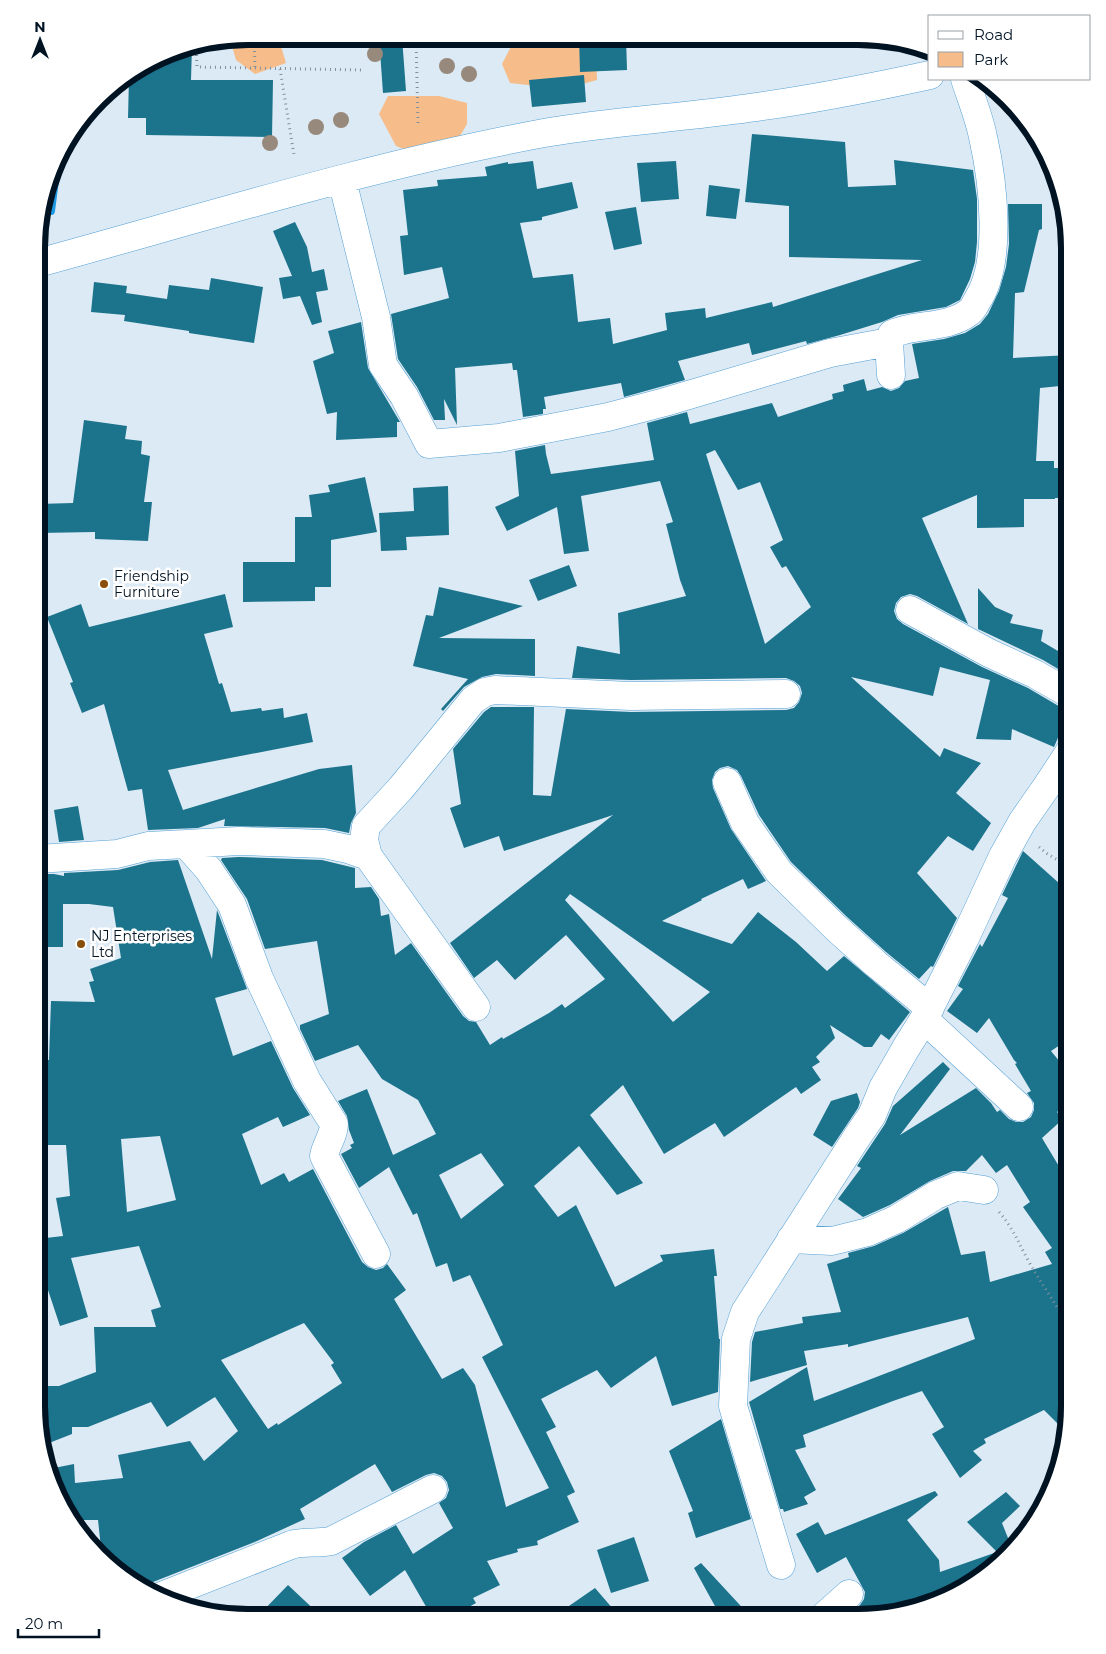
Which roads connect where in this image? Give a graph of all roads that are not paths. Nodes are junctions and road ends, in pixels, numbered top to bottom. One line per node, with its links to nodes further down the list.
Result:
1 (928, 75): 3 (street)
2 (965, 80): 5 (street)
3 (342, 180): 4 (street); 5 (street)
4 (45, 260)
5 (889, 342): 6 (street)
6 (890, 375)
7 (910, 610): 8 (street)
8 (1061, 689)
9 (786, 694): 13 (street)
10 (1061, 764): 16 (street)
11 (727, 782): 16 (street)
12 (186, 844): 13 (street); 14 (street); 20 (street)
13 (368, 856): 15 (street)
14 (45, 858)
15 (476, 1007)
16 (927, 1014): 17 (street); 19 (street)
17 (1019, 1107)
18 (989, 1199): 19 (street)
19 (791, 1239): 22 (street)
20 (376, 1254)
21 (433, 1489): 23 (street)
22 (781, 1565)
23 (169, 1593)
24 (849, 1594): 25 (street)
25 (832, 1609)

